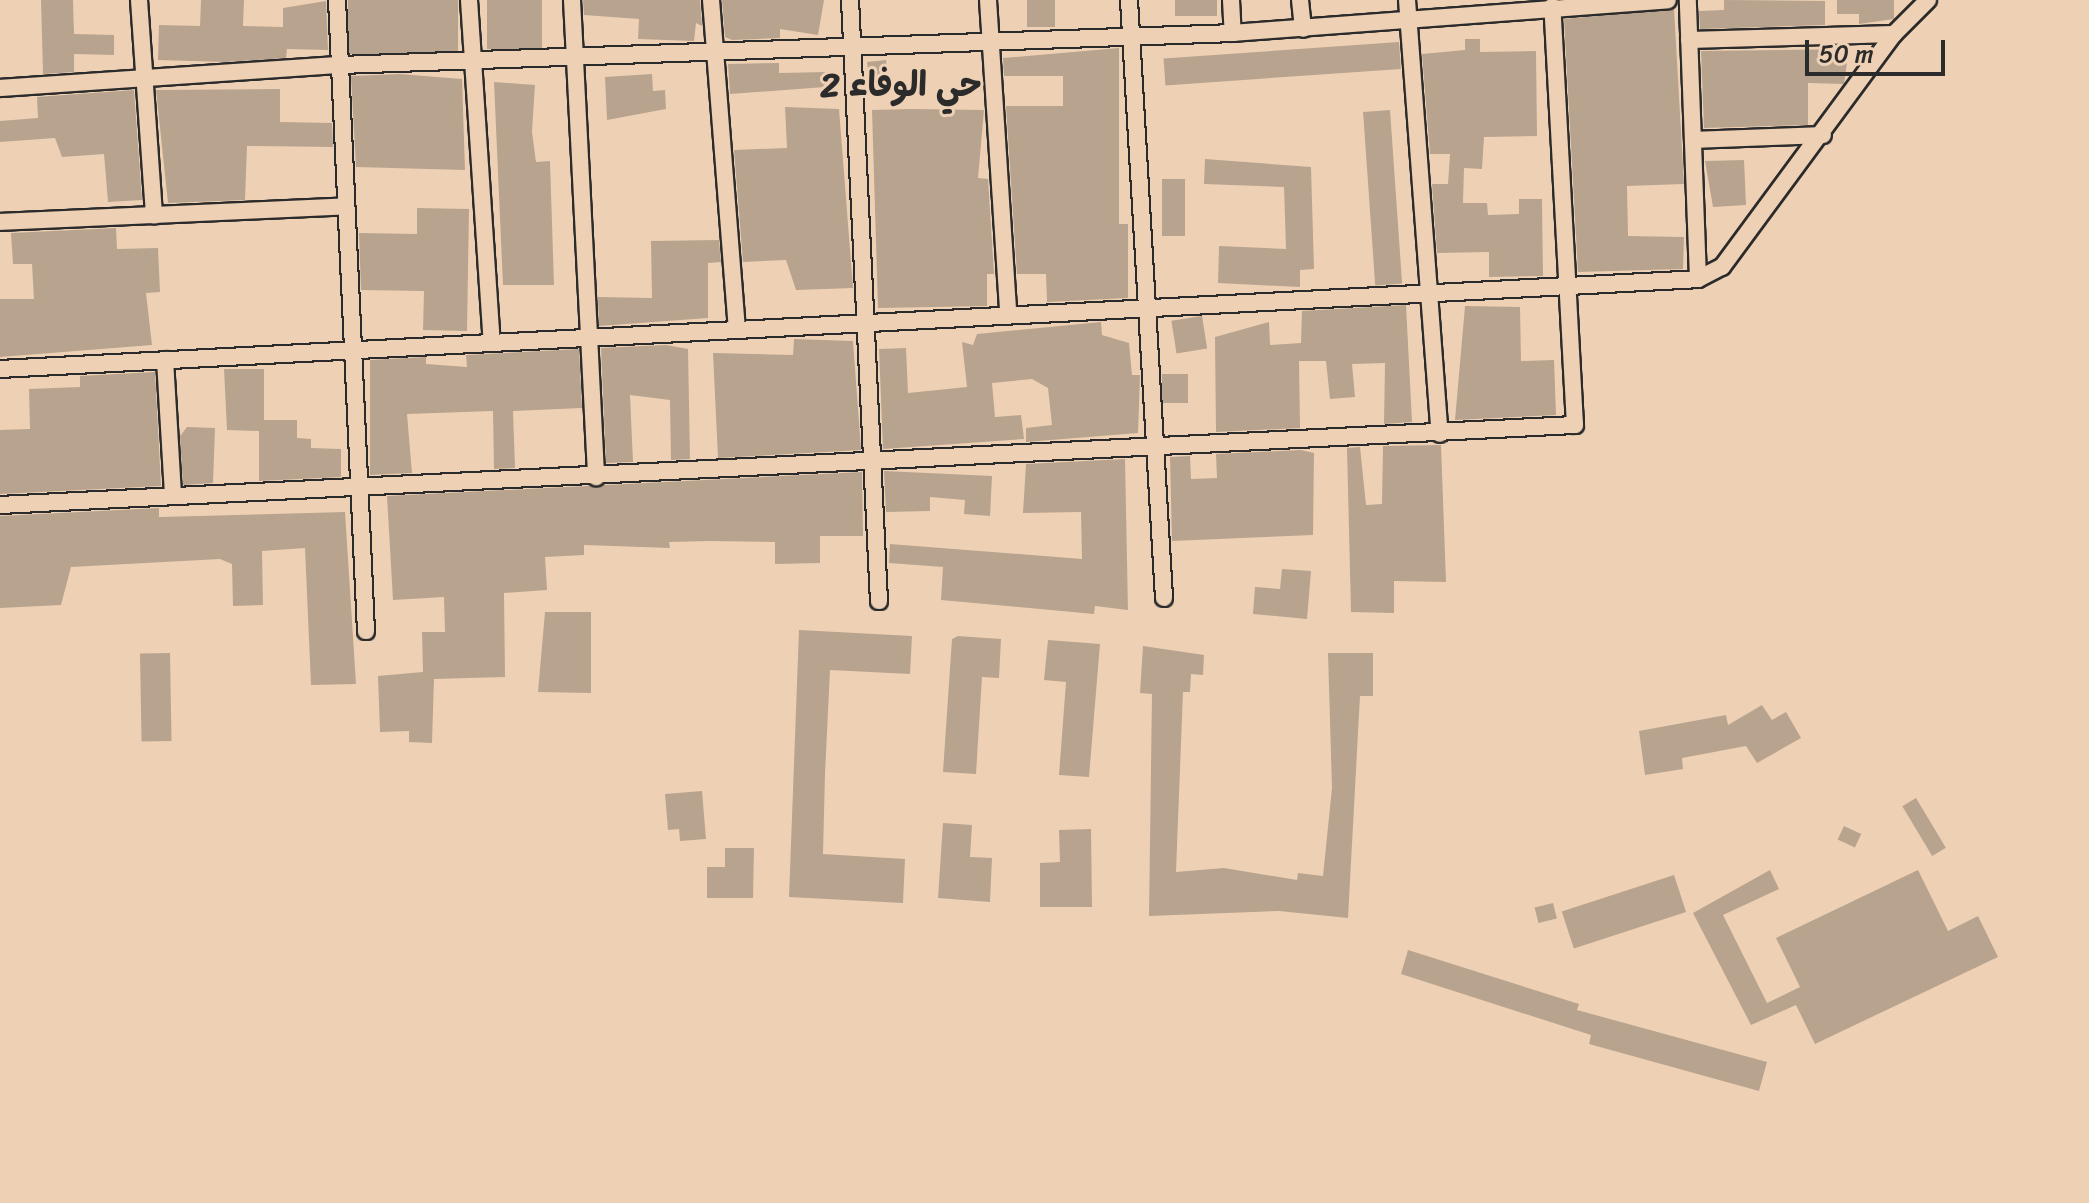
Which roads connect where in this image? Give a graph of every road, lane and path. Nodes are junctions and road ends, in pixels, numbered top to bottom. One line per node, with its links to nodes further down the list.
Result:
1 (139, 0): 28 (street)
2 (337, 0): 27 (street)
3 (469, 0): 26 (street)
4 (572, 0): 25 (street)
5 (711, 0): 24 (street)
6 (850, 0): 23 (street)
7 (988, 0): 21 (street)
8 (1129, 0): 20 (street)
9 (1231, 0): 18 (street)
10 (1300, 0): 17 (street)
11 (1407, 0): 16 (street)
12 (1668, 0): 15 (street)
13 (1688, 0): 22 (street)
14 (1928, 0): 19 (street)
15 (1552, 7): 16 (street); 36 (street)
16 (1408, 20): 17 (street); 37 (street)
17 (1303, 29): 18 (street)
18 (1233, 33): 20 (street)
19 (1894, 34): 22 (street); 30 (street)
20 (1129, 36): 21 (street); 38 (street)
21 (991, 40): 23 (street); 39 (street)
22 (1689, 40): 31 (street)
23 (852, 45): 24 (street); 40 (street)
24 (714, 50): 25 (street); 41 (street)
25 (574, 56): 26 (street); 42 (street)
26 (473, 59): 27 (street); 43 (street)
27 (340, 65): 28 (street); 32 (street)
28 (143, 78): 29 (street); 33 (street)
29 (0, 88)
30 (1823, 135): 31 (street); 35 (street)
31 (1693, 140): 35 (street)
32 (346, 206): 33 (street); 44 (street)
33 (154, 215): 34 (street)
34 (0, 222)
35 (1698, 279): 36 (street)
36 (1567, 286): 37 (street); 47 (street)
37 (1430, 290): 38 (street); 47 (street)
38 (1150, 305): 39 (street); 48 (street)
39 (1008, 313): 40 (street)
40 (866, 321): 41 (street); 49 (street)
41 (737, 328): 42 (street)
42 (589, 336): 43 (street); 50 (street)
43 (492, 342): 44 (street)
44 (353, 349): 45 (street); 51 (street)
45 (165, 360): 46 (street); 52 (street)
46 (0, 369)
47 (1440, 434): 48 (street)
48 (1158, 443): 49 (street); 54 (street)
49 (872, 465): 50 (street); 55 (street)
50 (596, 477): 51 (street)
51 (359, 490): 52 (street); 56 (street)
52 (173, 495): 53 (street)
53 (0, 505)
54 (1164, 598)
55 (879, 601)
56 (366, 631)

